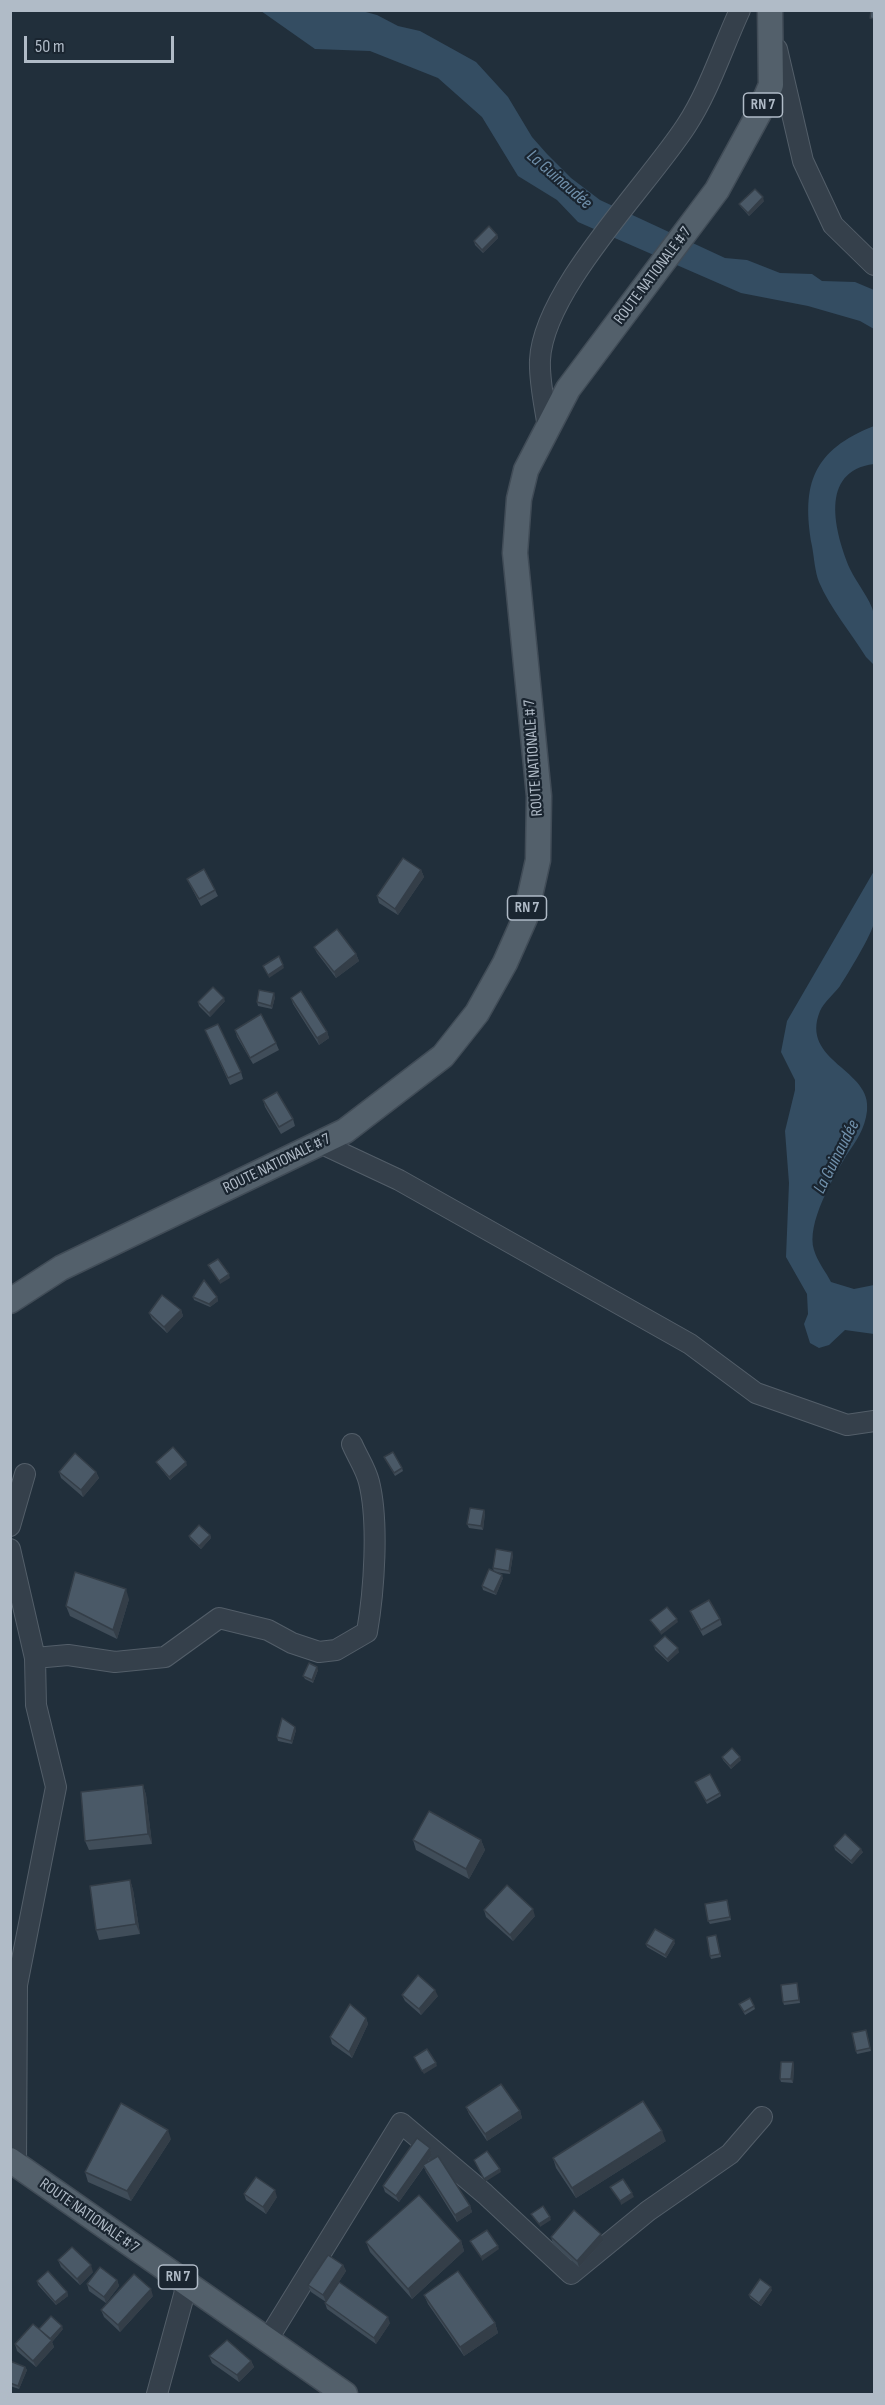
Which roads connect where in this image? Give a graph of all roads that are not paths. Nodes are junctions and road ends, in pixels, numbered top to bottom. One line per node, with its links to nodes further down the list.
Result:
1 (740, 10): 4 (street)
2 (770, 15): 3 (street); 4 (main road, ROUTE NATIONALE # 7 / RN 7)
3 (874, 265)
4 (548, 428): 5 (main road, ROUTE NATIONALE # 7 / RN 7)
5 (320, 1143): 6 (main road, ROUTE NATIONALE # 7 / RN 7); 7 (street)
6 (15, 1294)
7 (874, 1421)
8 (352, 1444): 12 (street)
9 (25, 1474): 10 (street)
10 (10, 1526)
11 (10, 1549): 12 (street)
12 (35, 1658): 14 (street)
13 (762, 2117): 16 (street)
14 (14, 2162): 15 (main road, ROUTE NATIONALE # 7 / RN 7)
15 (187, 2284): 16 (main road, ROUTE NATIONALE # 7 / RN 7); 17 (street)
16 (268, 2339): 18 (main road, ROUTE NATIONALE # 7 / RN 7)
17 (157, 2394)
18 (345, 2394)

